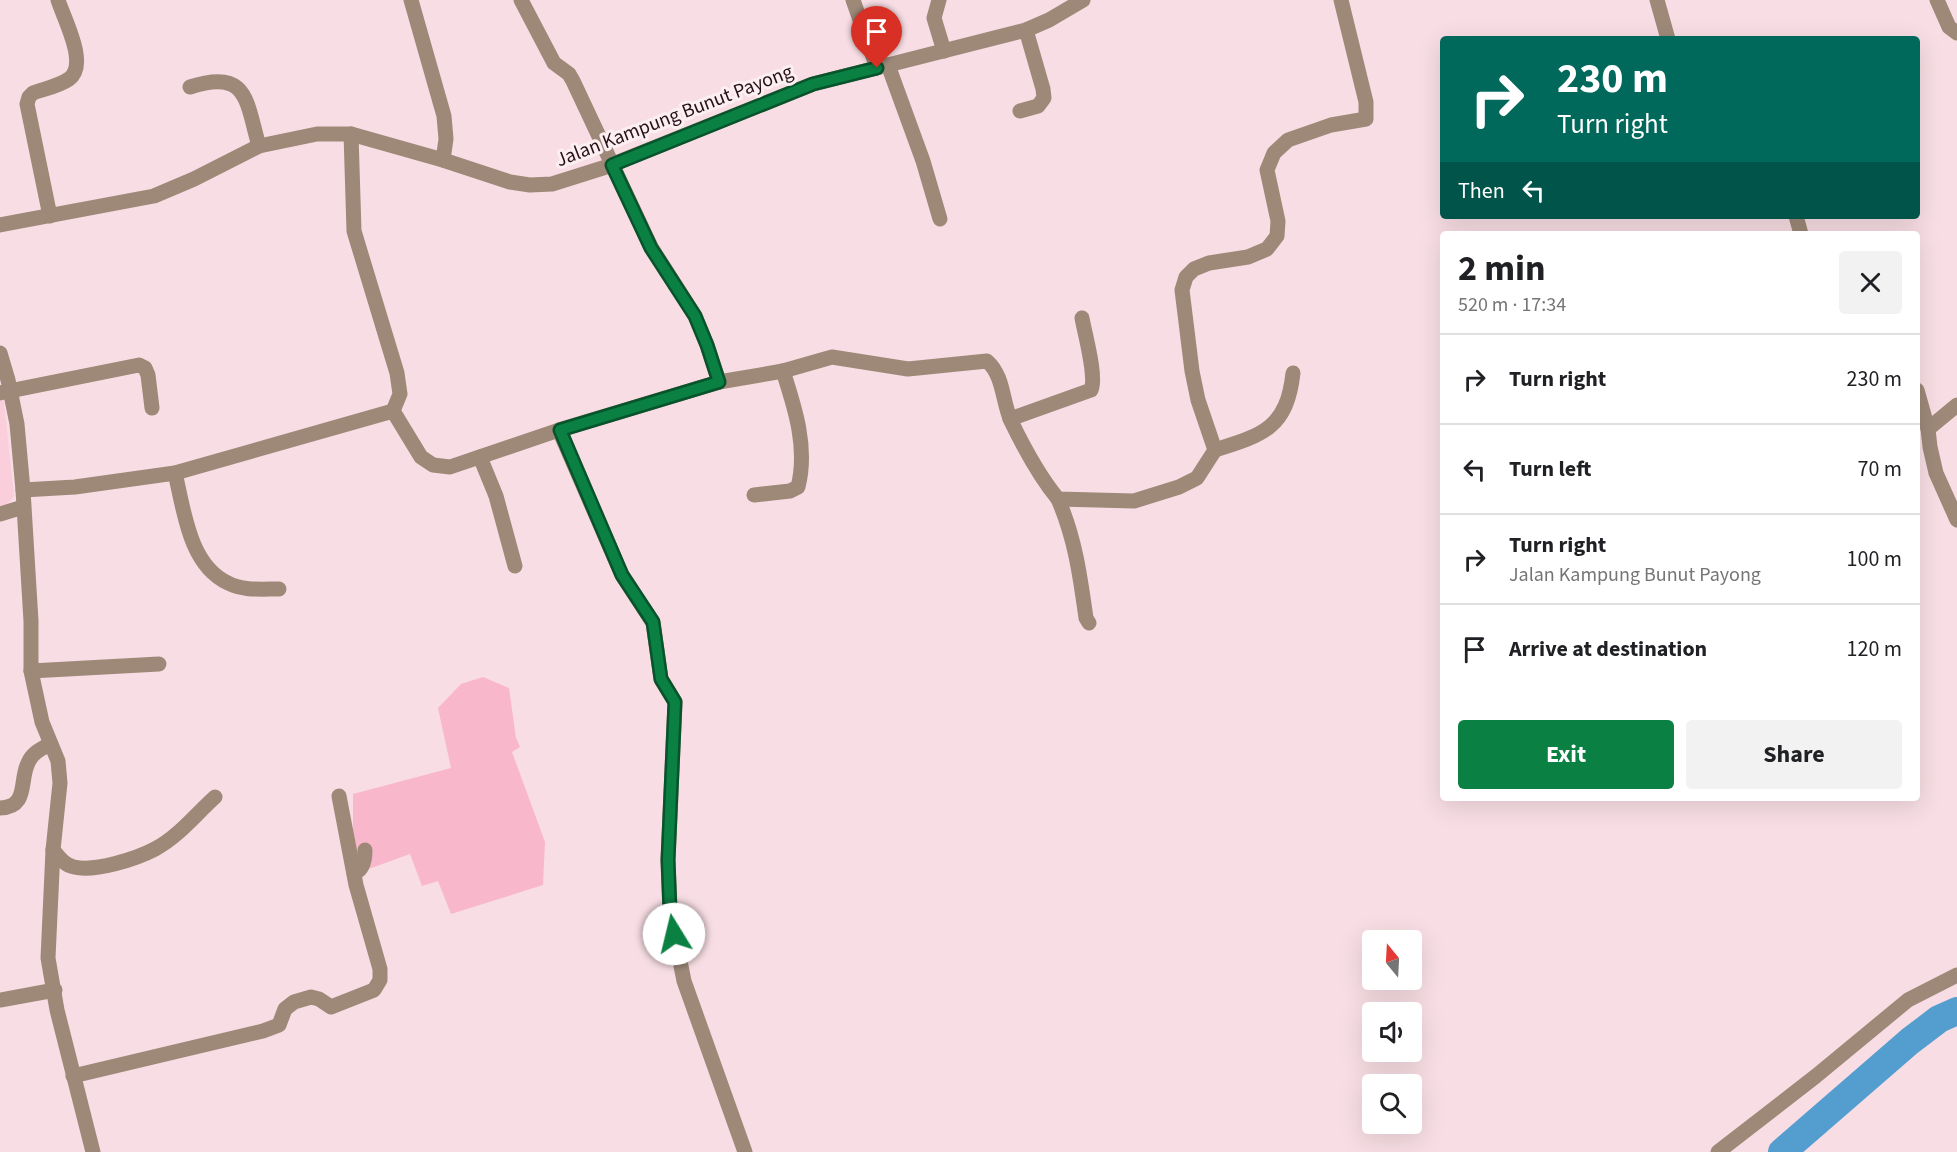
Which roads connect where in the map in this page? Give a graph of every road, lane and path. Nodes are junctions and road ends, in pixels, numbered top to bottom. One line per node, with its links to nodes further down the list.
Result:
1 (58, 0): 21 (street)
2 (411, 0): 19 (street)
3 (521, 0): 20 (street)
4 (853, 0): 14 (street)
5 (939, 0): 13 (street)
6 (1083, 0): 10 (street, Jalan Kampung Bunut Payong)
7 (1341, 0): 37 (street)
8 (1657, 0): 12 (street)
9 (1937, 0): 11 (street)
10 (1026, 30): 13 (street, Jalan Kampung Bunut Payong); 16 (street)
11 (1957, 33)
12 (1667, 36)
13 (944, 51): 14 (street, Jalan Kampung Bunut Payong)
14 (882, 67): 20 (street, Jalan Kampung Bunut Payong); 22 (street)
15 (190, 87): 18 (street)
16 (1020, 111)
17 (351, 134): 18 (street, Jalan Kampung Bunut Payong); 19 (street, Jalan Kampung Bunut Payong); 33 (street)
18 (259, 146): 21 (street, Jalan Kampung Bunut Payong)
19 (443, 160): 20 (street, Jalan Kampung Bunut Payong)
20 (612, 165): 28 (street)
21 (50, 216): 23 (street, Jalan Kampung Bunut Payong)
22 (939, 219)
23 (0, 225)
24 (1082, 318): 34 (street)
25 (0, 353): 29 (street)
26 (783, 371): 28 (street); 34 (street); 41 (street)
27 (1293, 373): 37 (street)
28 (719, 382): 36 (street)
29 (5, 392): 32 (street); 40 (street)
30 (1920, 401): 35 (street)
31 (1957, 405): 35 (street)
32 (152, 408)
33 (393, 411): 38 (street); 39 (street)
34 (1010, 419): 42 (street)
35 (1928, 429): 45 (street)
36 (560, 430): 38 (street); 63 (street)
37 (1215, 450): 42 (street)
38 (480, 457): 46 (street)
39 (176, 473): 40 (street); 47 (street)
40 (23, 490): 43 (street)
41 (754, 495)
42 (1058, 499): 48 (street)
43 (23, 507): 44 (street); 50 (street)
44 (0, 514)
45 (1957, 520)
46 (515, 566)
47 (279, 589)
48 (1089, 623)
49 (159, 664): 50 (street)
50 (32, 671): 51 (street)
51 (50, 744): 54 (street); 55 (street)
52 (339, 796): 57 (street)
53 (215, 797): 55 (street)
54 (0, 808)
55 (52, 850): 59 (street)
56 (365, 850): 57 (street)
57 (354, 873): 61 (street)
58 (1957, 975): 64 (street)
59 (55, 990): 60 (street); 61 (street)
60 (0, 1000)
61 (73, 1076): 62 (street)
62 (93, 1152)
63 (745, 1152)
64 (1718, 1152)

